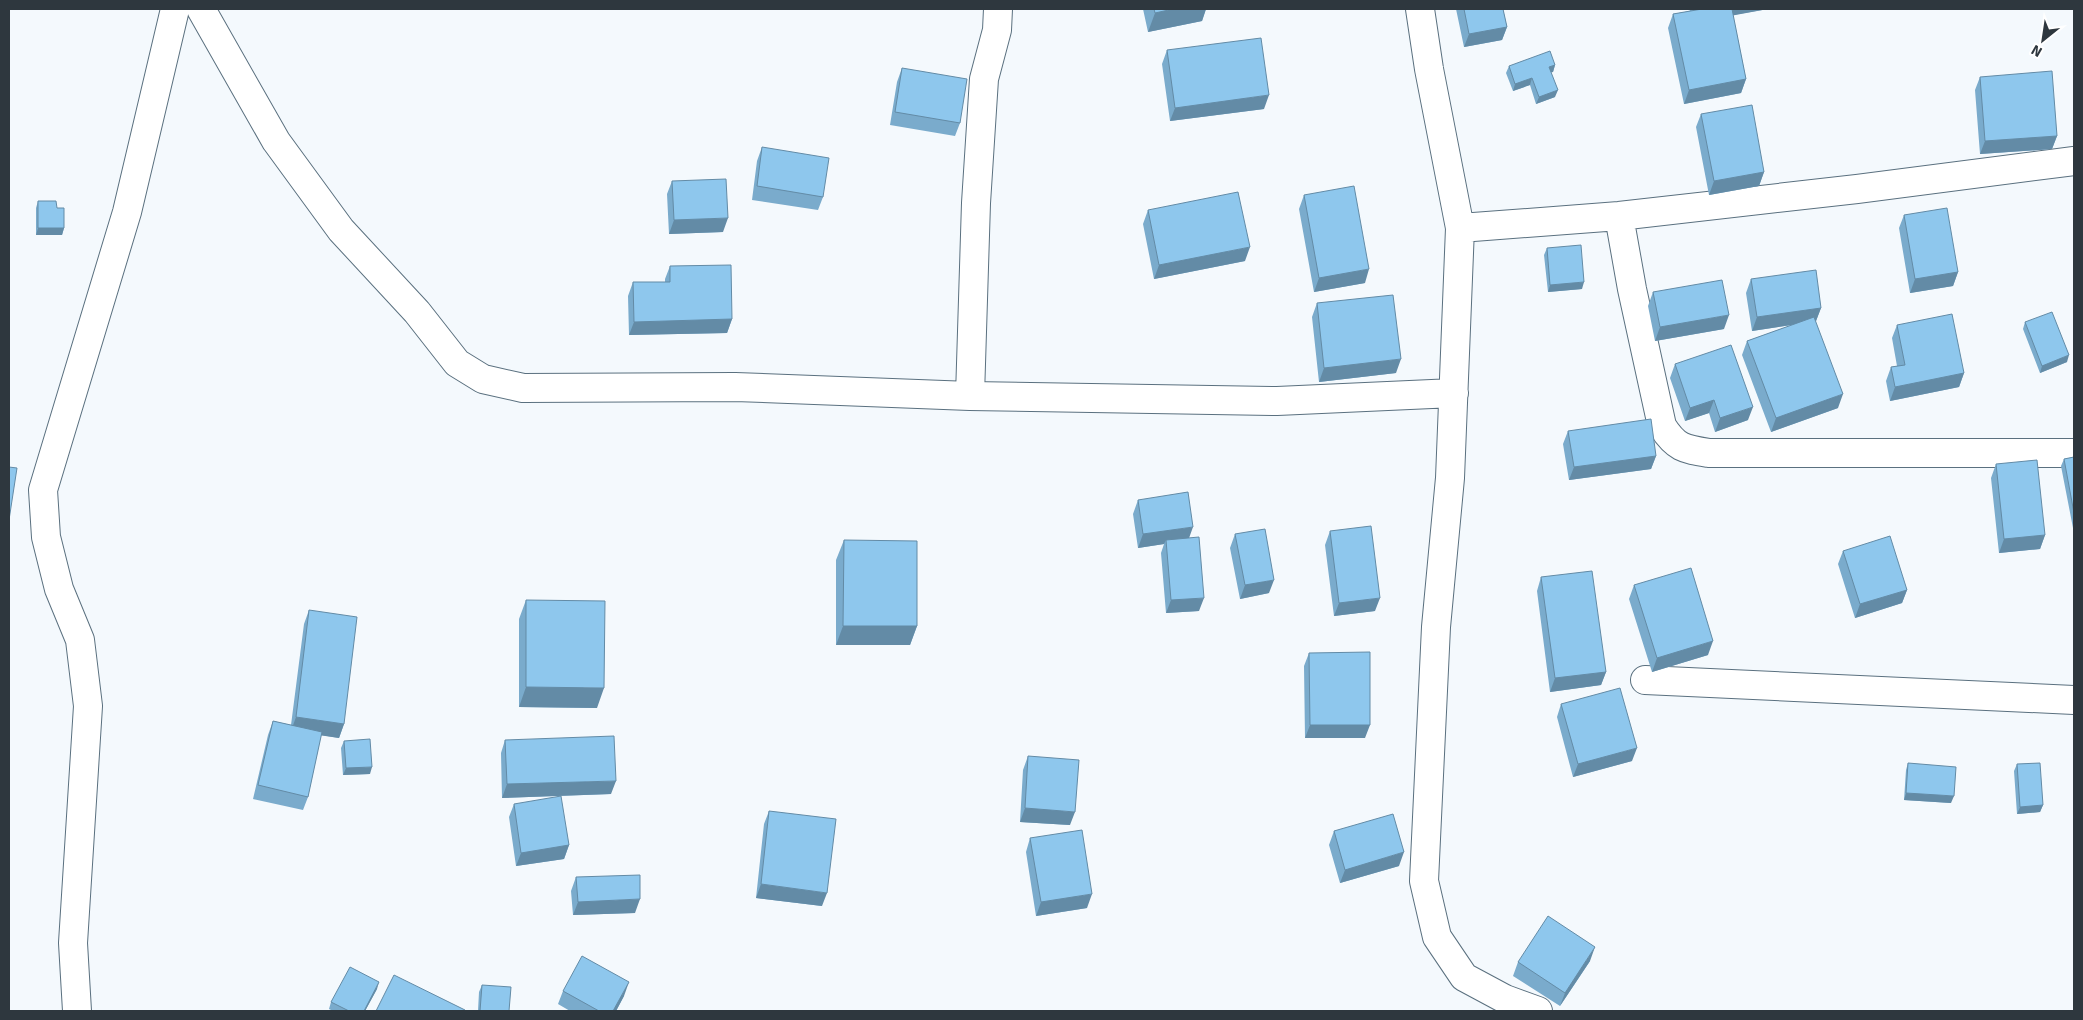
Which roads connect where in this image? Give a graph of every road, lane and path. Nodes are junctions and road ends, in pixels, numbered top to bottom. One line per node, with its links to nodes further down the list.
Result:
1 (175, 9): 13 (street)
2 (201, 9): 9 (street)
3 (998, 9): 9 (street)
4 (1420, 9): 7 (street)
5 (2074, 161): 6 (street)
6 (1620, 216): 7 (street); 10 (street)
7 (1460, 228): 8 (street)
8 (1454, 392): 9 (street); 14 (street)
9 (970, 396)
10 (2074, 453)
11 (1645, 680): 12 (street)
12 (2074, 700)
13 (77, 1011)
14 (1538, 1011)

